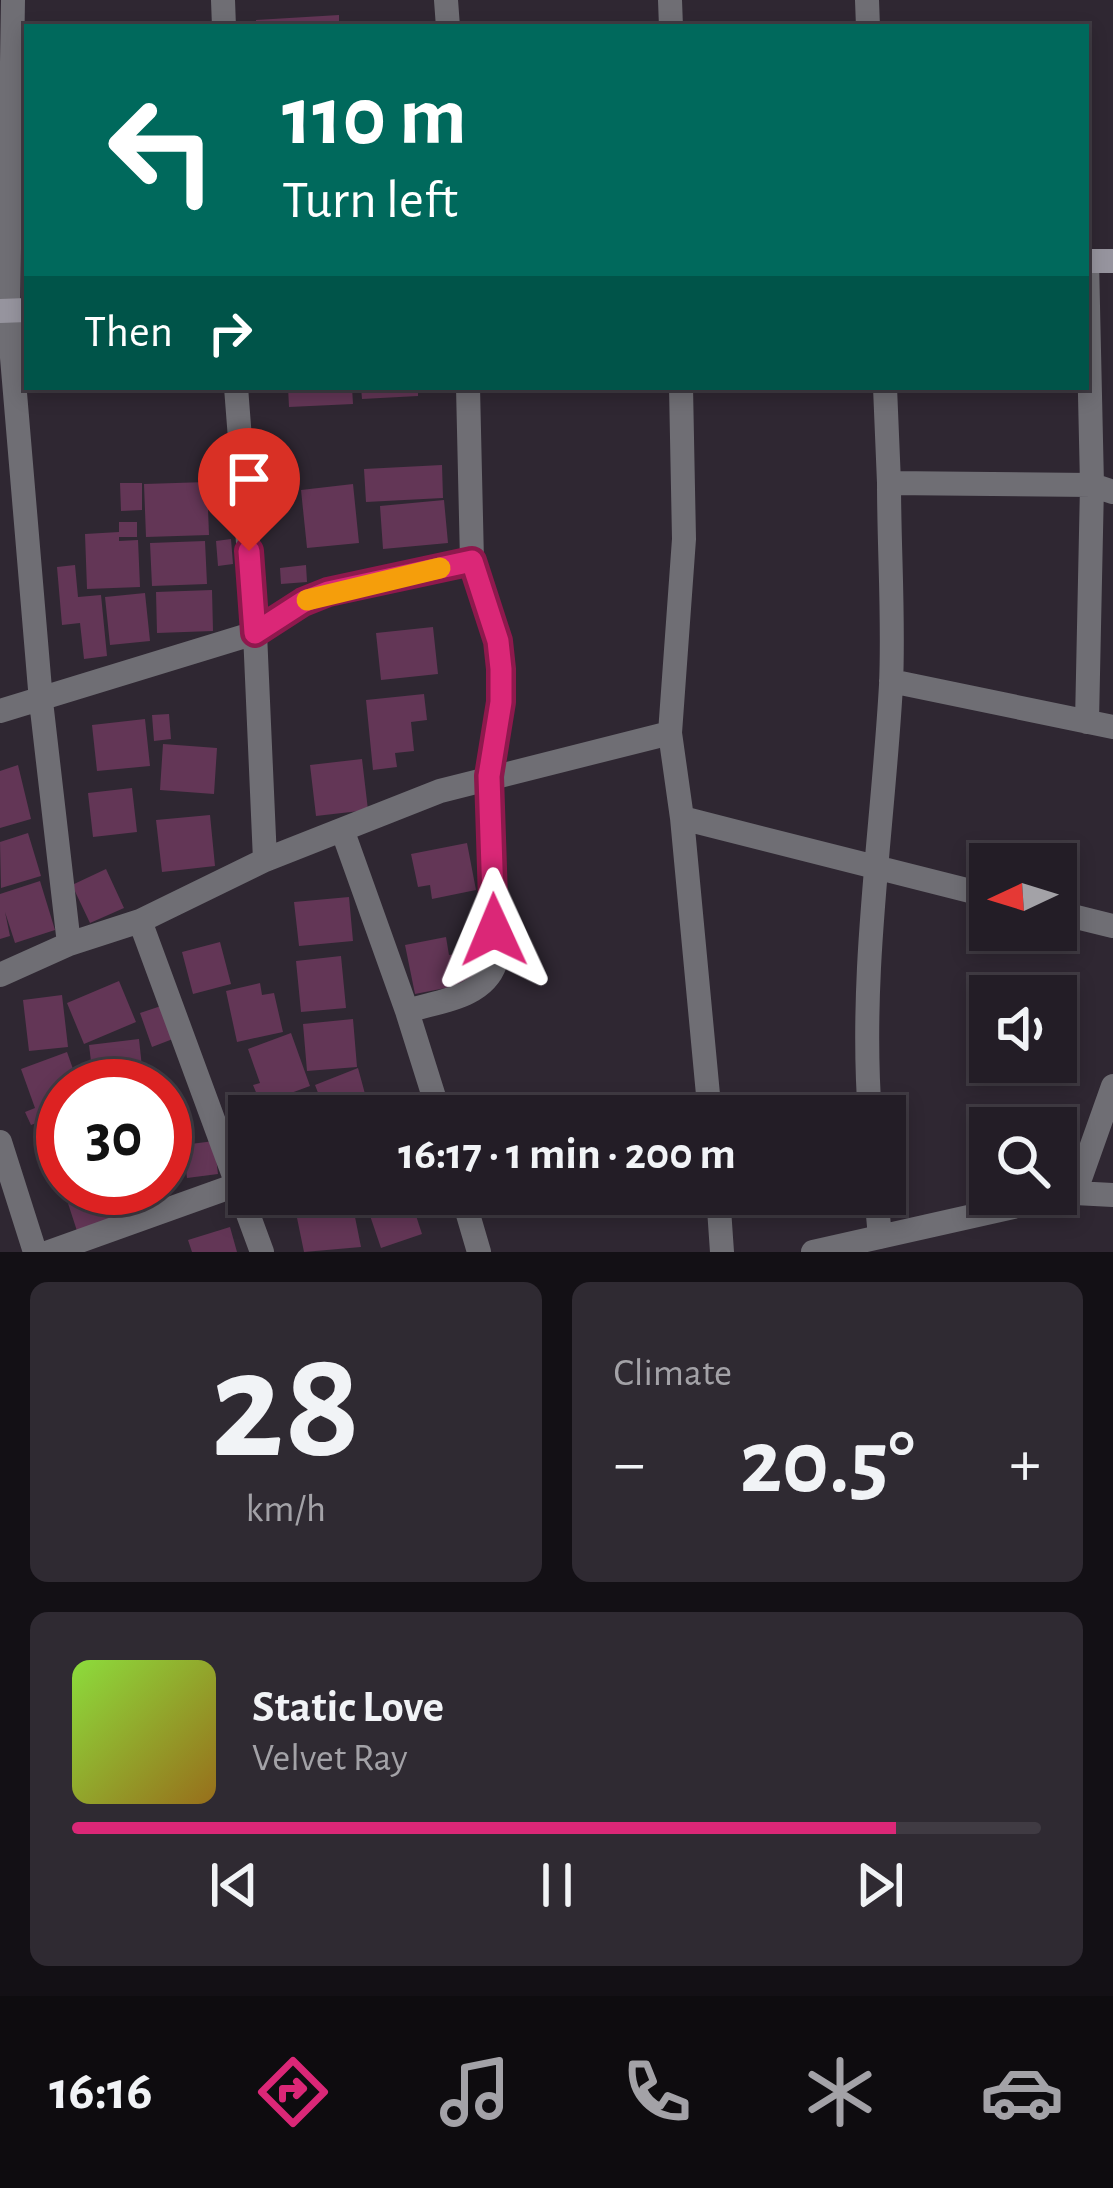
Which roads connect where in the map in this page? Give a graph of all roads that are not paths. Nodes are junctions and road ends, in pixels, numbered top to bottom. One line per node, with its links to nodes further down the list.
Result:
1 (13, 0): 3 (street)
2 (1089, 304): 9 (street)
3 (12, 310): 13 (street)
4 (236, 390): 11 (street)
5 (468, 390): 10 (street)
6 (681, 390): 17 (street)
7 (885, 390): 8 (street)
8 (889, 483): 9 (street); 12 (street)
9 (1102, 489): 15 (street)
10 (472, 561): 11 (street); 18 (street)
11 (255, 633): 13 (street); 21 (street)
12 (891, 681): 15 (street); 22 (street)
13 (41, 701): 14 (street); 27 (street)
14 (0, 711)
15 (1088, 722): 16 (street)
16 (1113, 728)
17 (670, 733): 18 (street); 19 (street)
18 (489, 776): 20 (street); 29 (street)
19 (682, 818): 22 (street); 32 (street)
20 (343, 832): 21 (street); 29 (street)
21 (265, 860): 25 (street)
22 (877, 869): 23 (street); 33 (street)
23 (969, 891)
24 (1077, 917): 26 (street)
25 (140, 921): 27 (street); 35 (street)
26 (1113, 926)
27 (69, 944): 28 (street)
28 (0, 975)
29 (407, 1010): 31 (street)
30 (1113, 1086): 37 (street)
31 (433, 1095)
32 (708, 1095)
33 (869, 1095)
34 (0, 1142): 47 (street)
35 (228, 1155)
36 (228, 1188): 48 (street)
37 (1077, 1190)
38 (1077, 1193): 39 (street)
39 (1113, 1195)
40 (249, 1215): 49 (street)
41 (468, 1215): 50 (street)
42 (719, 1215): 51 (street)
43 (878, 1215): 46 (street)
44 (974, 1215): 45 (street)
45 (928, 1225): 46 (street); 53 (street)
46 (880, 1238): 52 (street)
47 (35, 1252)
48 (49, 1252)
49 (262, 1252)
50 (479, 1252)
51 (722, 1252)
52 (813, 1252)
53 (926, 1252)

